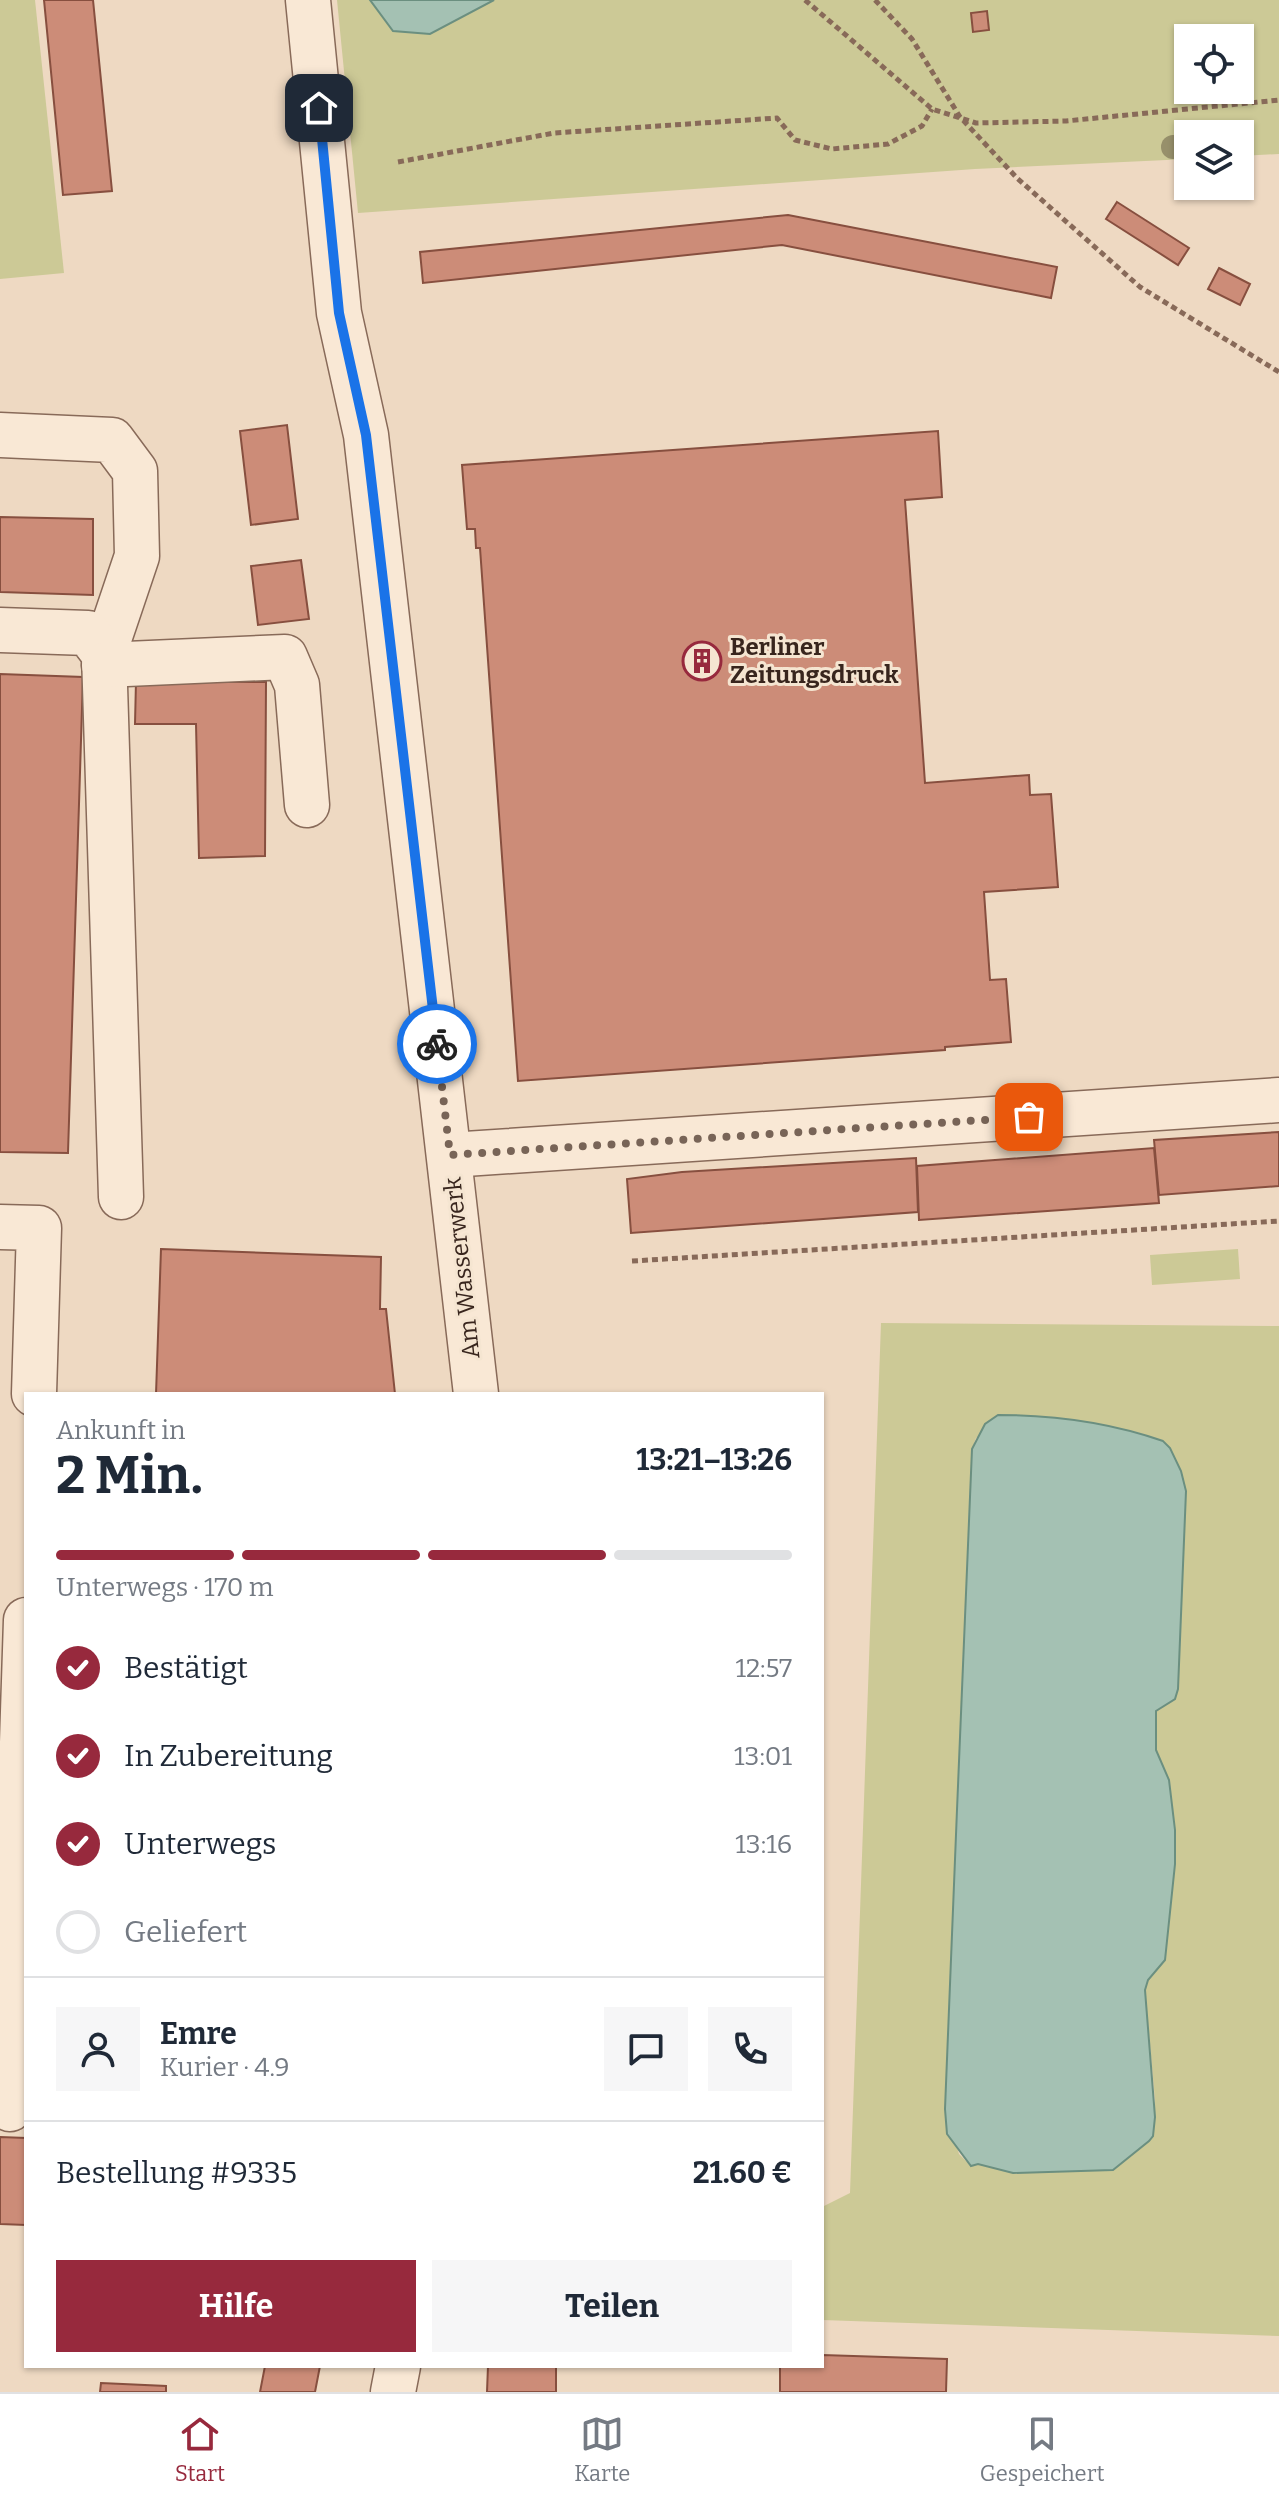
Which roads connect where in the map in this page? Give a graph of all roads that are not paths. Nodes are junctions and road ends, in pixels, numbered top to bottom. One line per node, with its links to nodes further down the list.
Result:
1 (308, 0): 7 (street, Am Wasserwerk)
2 (0, 435): 4 (street)
3 (0, 630): 4 (street)
4 (104, 660): 5 (street); 8 (street)
5 (307, 805)
6 (1279, 1100): 7 (street)
7 (450, 1155): 11 (street, Am Wasserwerk)
8 (121, 1197)
9 (0, 1227): 10 (street)
10 (34, 1392)
11 (476, 1392)
12 (24, 1681): 13 (street)
13 (10, 2109)
14 (398, 2368): 15 (street)
15 (393, 2392)

